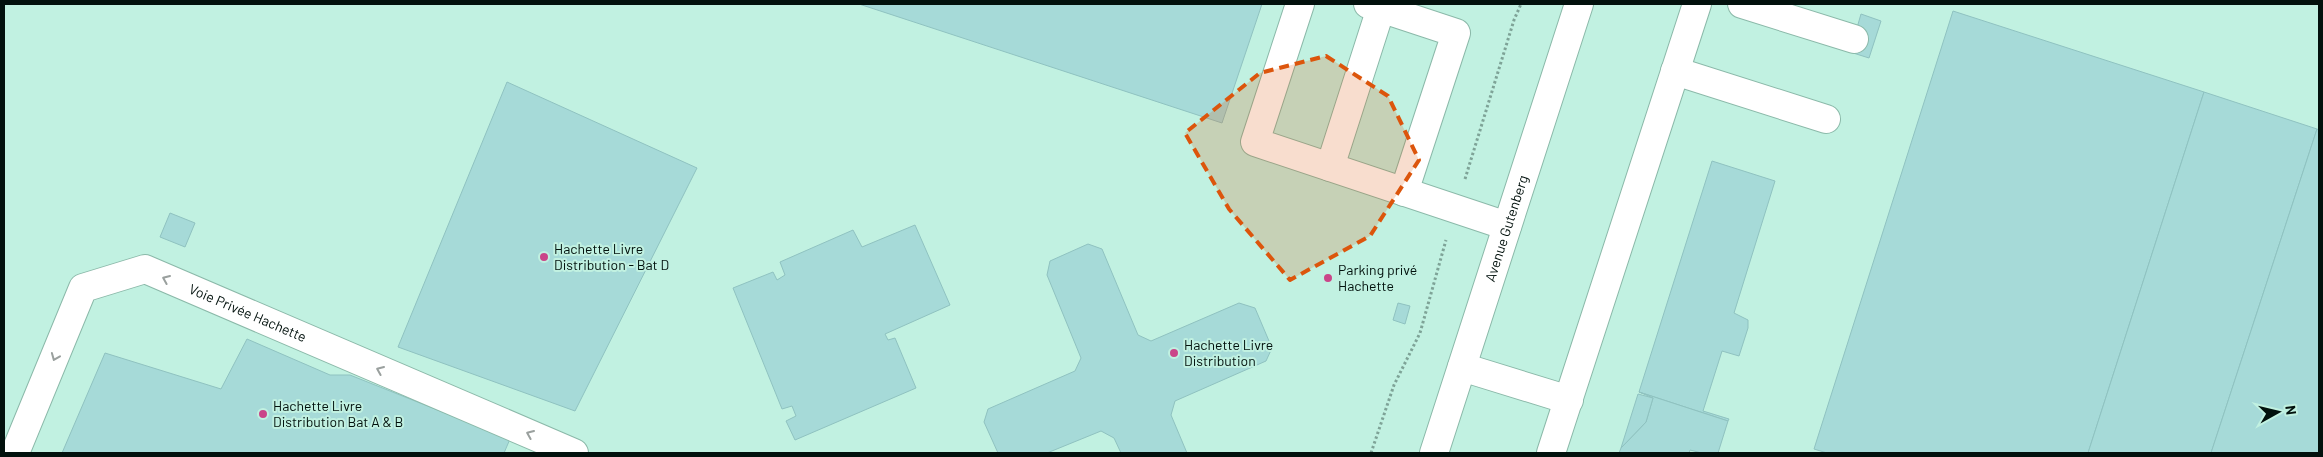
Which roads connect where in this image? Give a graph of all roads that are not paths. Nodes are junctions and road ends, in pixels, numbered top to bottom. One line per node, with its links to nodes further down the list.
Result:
1 (1300, 4): 9 (street)
2 (1579, 4): 11 (street, Avenue Gutenberg)
3 (1697, 4): 7 (street)
4 (1742, 4): 6 (street)
5 (1375, 6): 9 (street); 10 (street)
6 (1854, 39)
7 (1675, 70): 8 (street); 13 (street)
8 (1826, 119)
9 (1330, 168): 10 (street)
10 (1404, 192): 11 (street)
11 (1507, 226): 12 (street, Avenue Gutenberg)
12 (1462, 367): 13 (street); 16 (street, Avenue Gutenberg)
13 (1569, 400): 17 (street)
14 (15, 453): 15 (street, Voie Privée Hachette, one-way to 14)
15 (574, 453)
16 (1434, 453)
17 (1551, 453)

